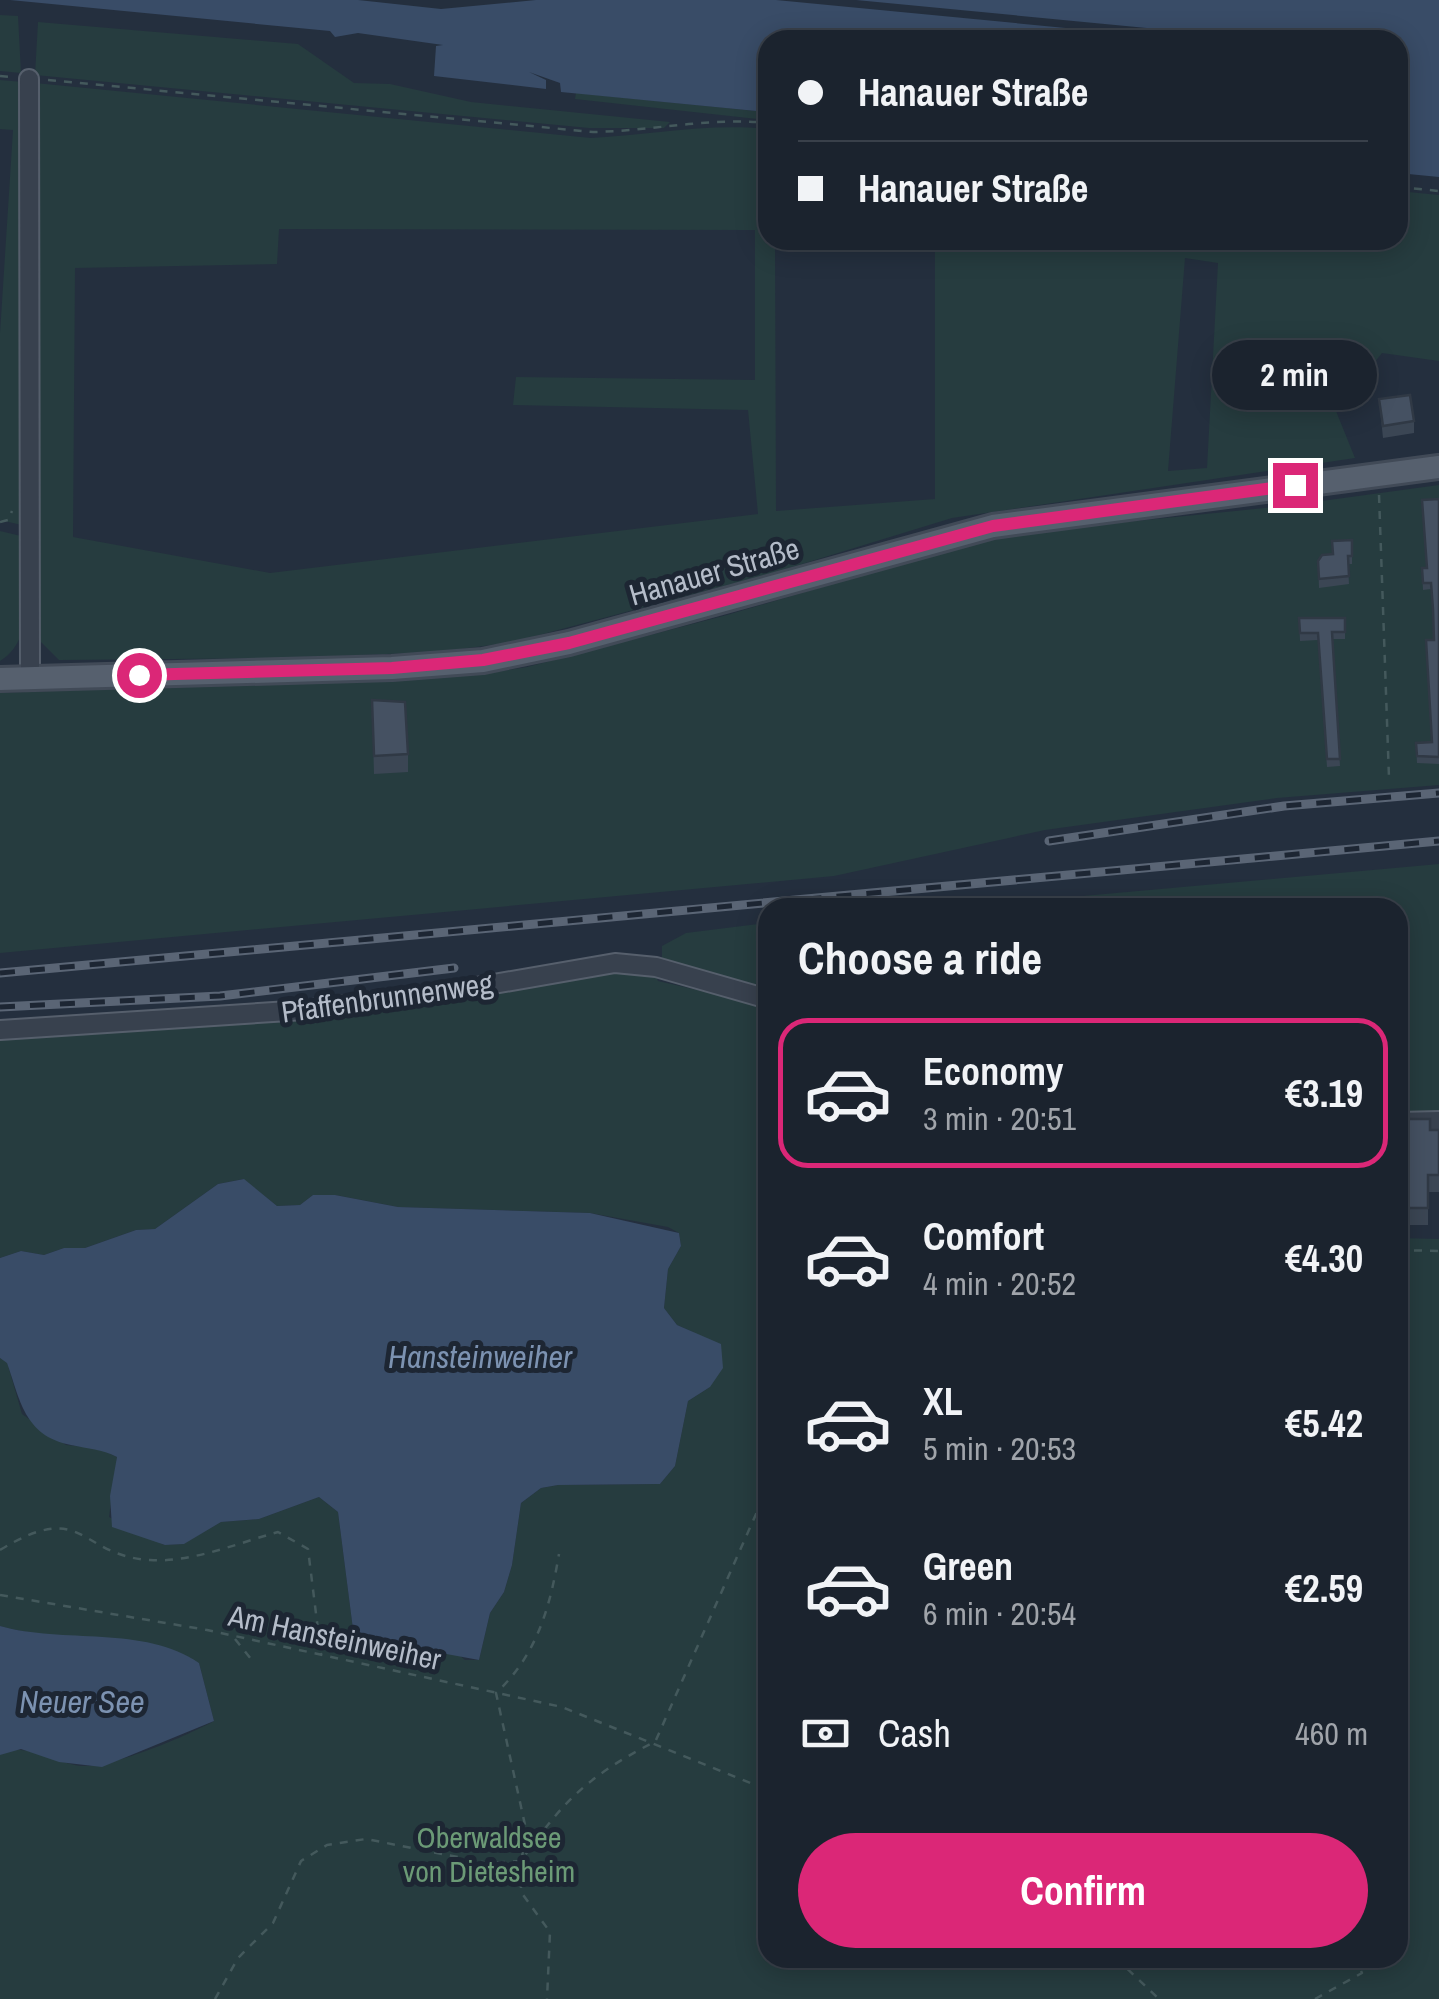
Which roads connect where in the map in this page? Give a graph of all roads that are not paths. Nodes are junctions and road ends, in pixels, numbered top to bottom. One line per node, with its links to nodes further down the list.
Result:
1 (29, 78): 3 (lane)
2 (1439, 467): 3 (main road, Hanauer Straße)
3 (30, 678): 4 (main road, Hanauer Straße)
4 (0, 679)
5 (758, 996): 6 (lane, Pfaffenbrunnenweg)
6 (0, 1030)
7 (1439, 1121): 8 (lane)
8 (1408, 1122)

